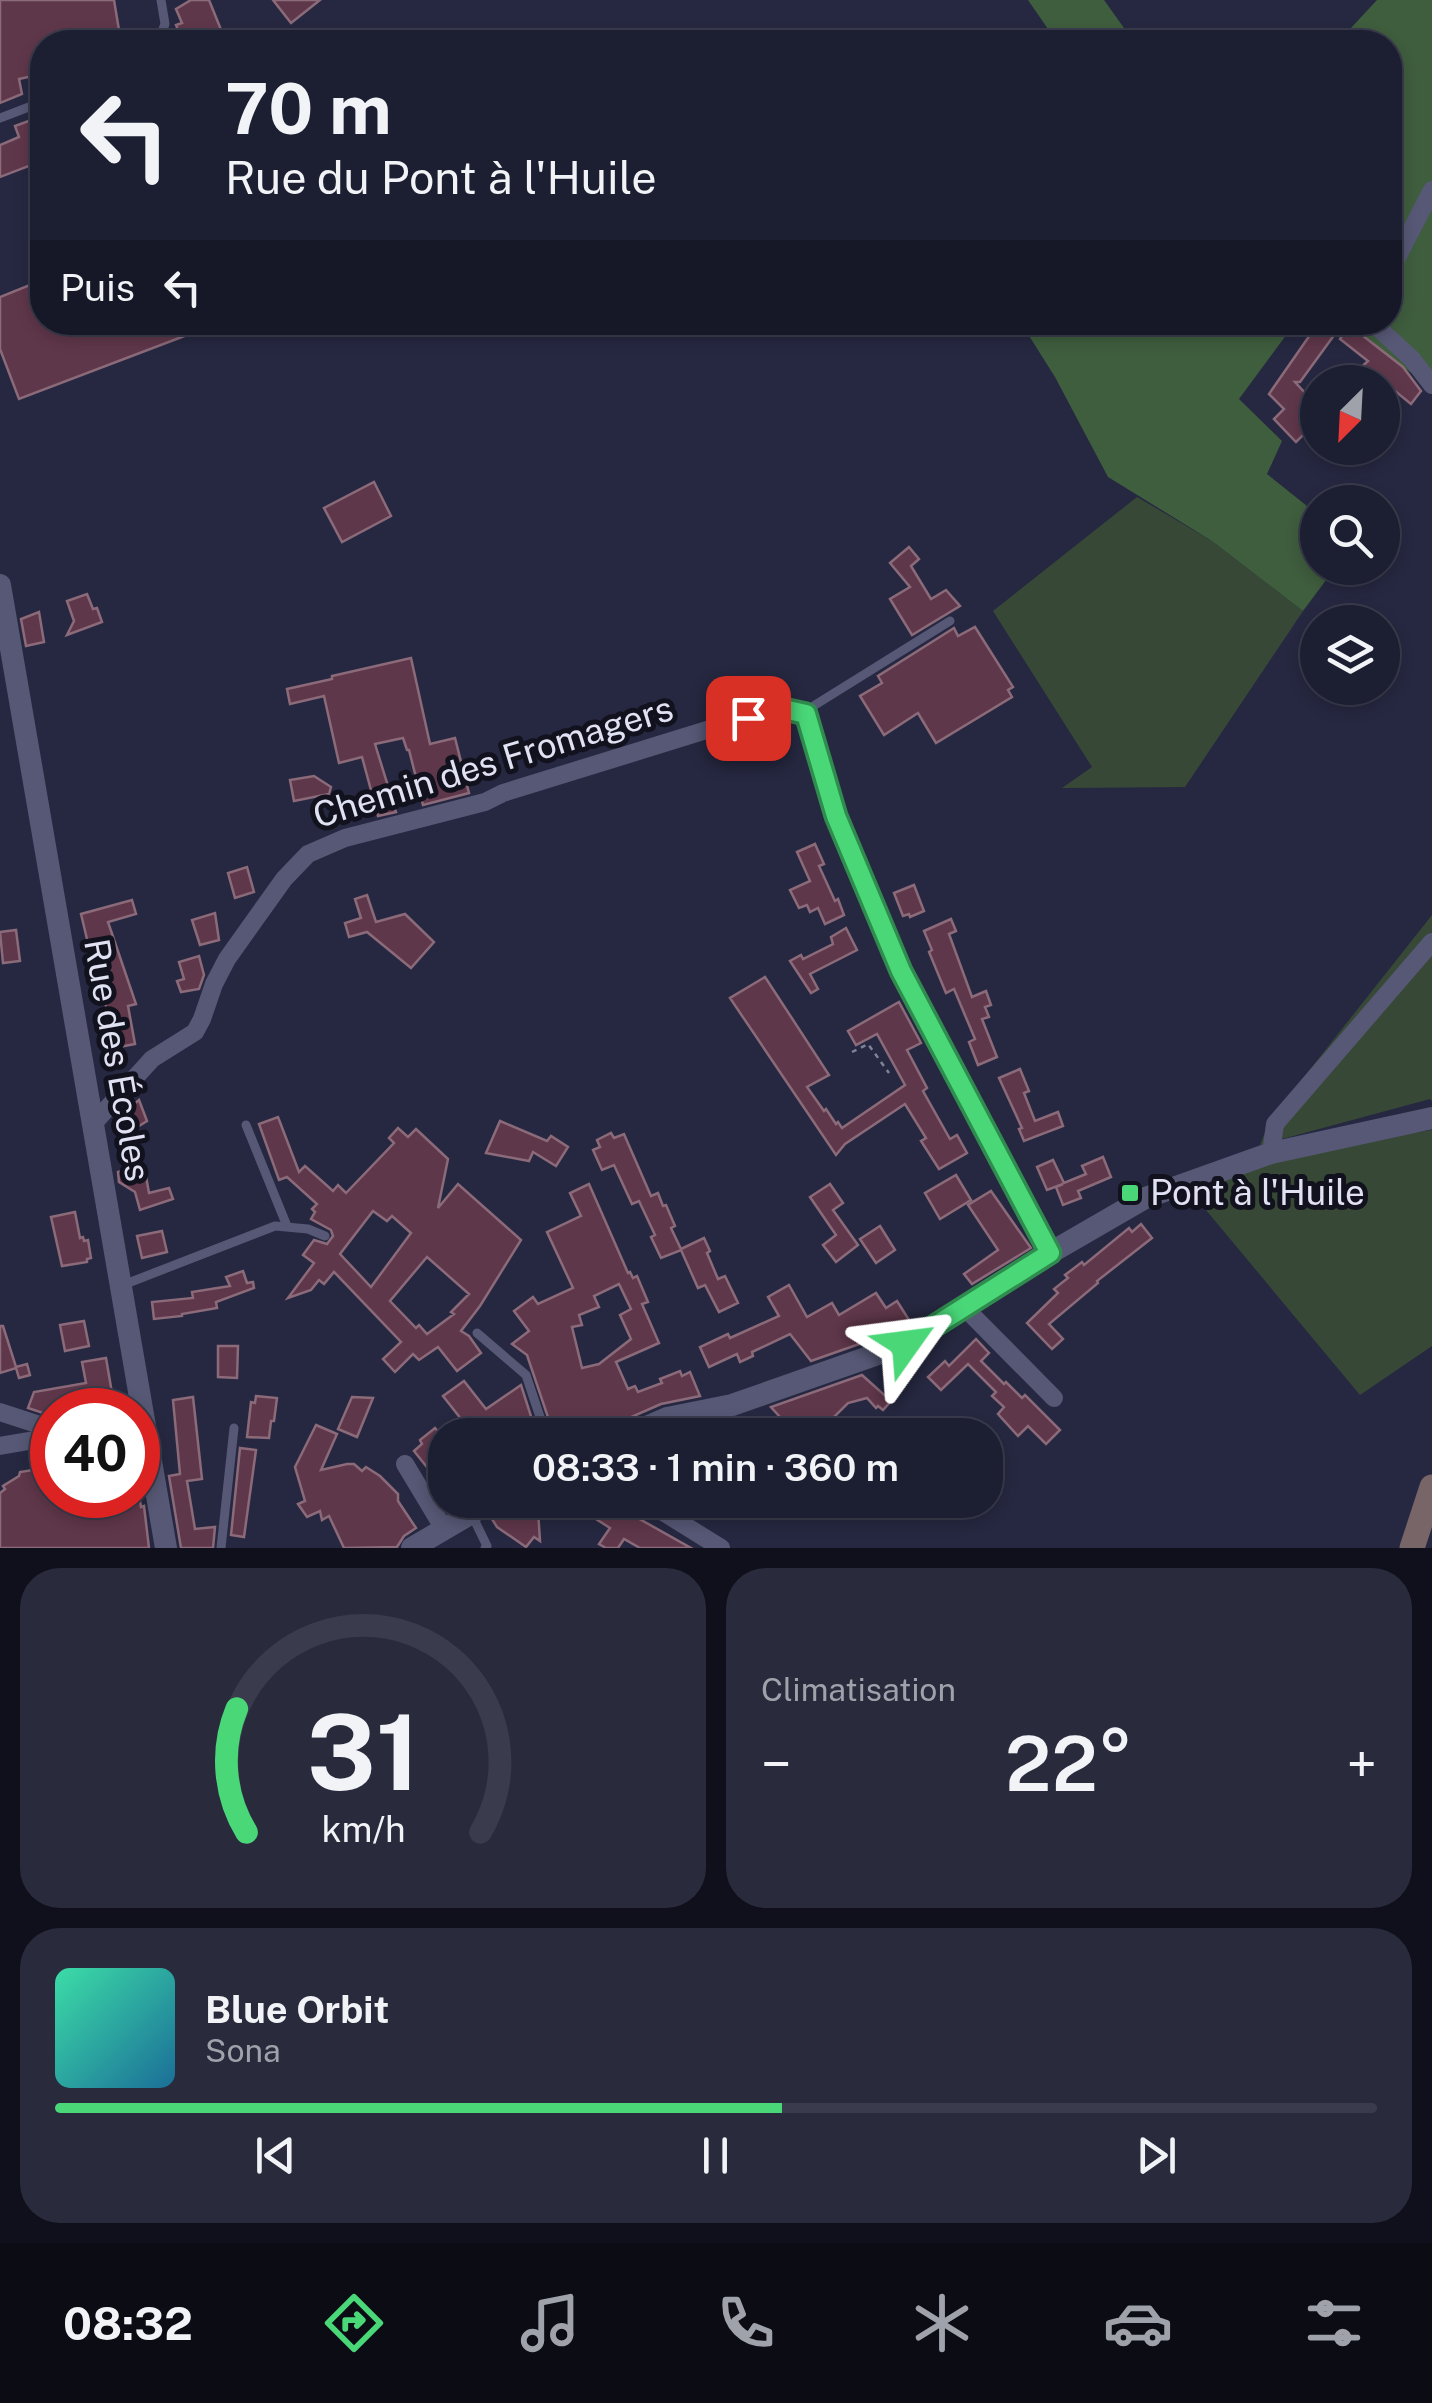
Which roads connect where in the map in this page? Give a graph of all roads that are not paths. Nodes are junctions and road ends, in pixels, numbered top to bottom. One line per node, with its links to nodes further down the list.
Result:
1 (161, 0): 2 (lane)
2 (163, 30)
3 (30, 107): 4 (lane)
4 (0, 118)
5 (1431, 192): 6 (street)
6 (1402, 248)
7 (1386, 335): 8 (street)
8 (1432, 385)
9 (0, 585): 14 (street, Rue des Écoles)
10 (950, 620): 11 (lane)
11 (806, 714): 14 (street, Chemin des Fromagers); 19 (street)
12 (1432, 942): 16 (street)
13 (1432, 1118): 16 (street)
14 (93, 1124): 20 (street, Rue des Écoles)
15 (246, 1125): 17 (lane)
16 (1271, 1153): 19 (street)
17 (287, 1226): 18 (lane); 20 (lane)
18 (325, 1236)
19 (1050, 1253): 21 (street)
20 (121, 1286): 23 (street, Rue des Écoles)
21 (964, 1308): 24 (street); 27 (street)
22 (476, 1333): 26 (lane)
23 (136, 1388)
24 (1054, 1398)
25 (0, 1412): 28 (street)
26 (540, 1418)
27 (667, 1418)
28 (30, 1422)
29 (234, 1428): 40 (lane)
30 (30, 1441): 31 (street)
31 (0, 1446)
32 (405, 1464): 38 (street)
33 (1432, 1487): 43 (main road)
34 (160, 1518): 39 (street, Rue des Écoles)
35 (462, 1518): 38 (street)
36 (473, 1518): 41 (lane)
37 (673, 1518): 42 (street)
38 (427, 1541)
39 (166, 1548)
40 (221, 1548)
41 (485, 1548)
42 (721, 1548)
43 (1412, 1548)

